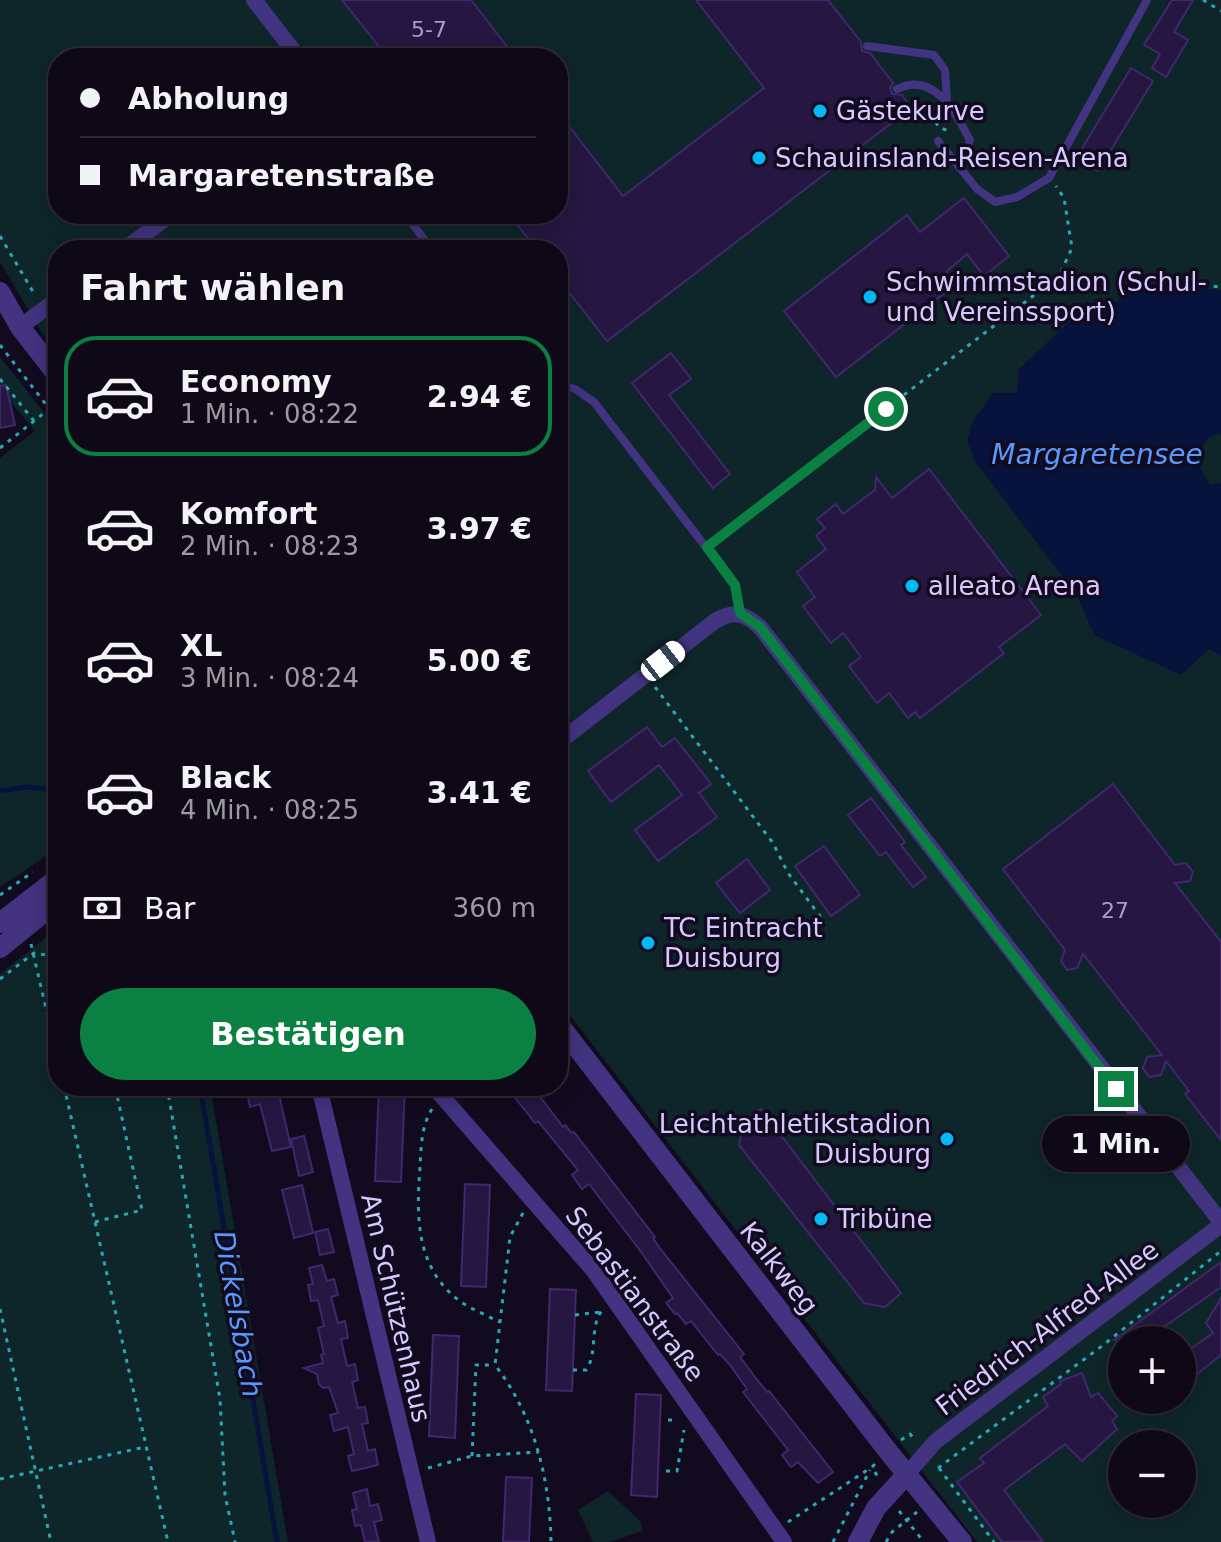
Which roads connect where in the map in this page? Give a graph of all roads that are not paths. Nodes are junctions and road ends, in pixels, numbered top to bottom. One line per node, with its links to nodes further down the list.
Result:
1 (254, 0): 4 (street)
2 (1147, 0): 8 (lane)
3 (867, 46): 6 (lane)
4 (291, 48)
5 (897, 89): 6 (lane)
6 (947, 102): 8 (lane)
7 (938, 141): 8 (lane)
8 (960, 168)
9 (158, 224): 10 (street)
10 (137, 240)
11 (0, 292): 13 (street)
12 (48, 306): 13 (street)
13 (20, 327): 14 (street)
14 (48, 363)
15 (568, 387): 17 (lane)
16 (886, 409): 17 (lane)
17 (707, 547): 18 (lane)
18 (740, 613): 19 (street); 27 (street)
19 (568, 735)
20 (48, 874): 22 (street)
21 (48, 909): 23 (street)
22 (0, 923)
23 (0, 948)
24 (568, 1036): 28 (street, Kalkweg)
25 (321, 1096): 30 (street, Am Schützenhaus)
26 (442, 1096): 29 (street, Sebastianstraße)
27 (1221, 1223): 28 (street, Friedrich-Alfred-Allee)
28 (907, 1474): 31 (street); 32 (street, Kalkweg)
29 (780, 1536)
30 (428, 1542)
31 (858, 1542)
32 (962, 1542)

